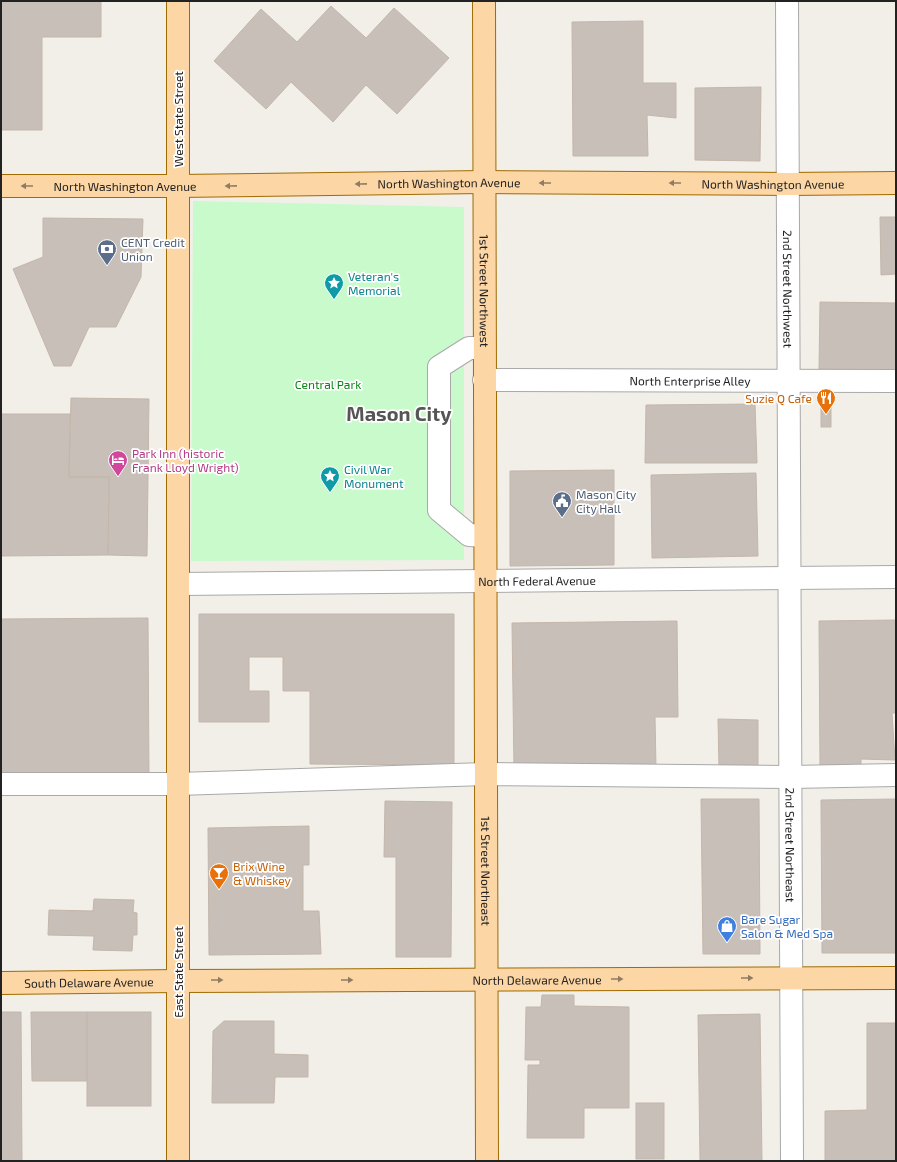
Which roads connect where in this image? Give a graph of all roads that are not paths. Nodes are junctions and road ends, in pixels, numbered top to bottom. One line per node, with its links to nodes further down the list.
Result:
1 (178, 1): 8 (main road, West State Street)
2 (484, 1): 4 (main road, 1st Street Northwest)
3 (787, 1): 6 (street, 2nd Street Northwest)
4 (484, 182): 6 (main road, North Washington Avenue, one-way to 4); 8 (main road, North Washington Avenue, one-way to 8); 9 (main road, 1st Street Northwest)
5 (896, 183): 6 (main road, North Washington Avenue)
6 (787, 184): 11 (street, 2nd Street Northwest)
7 (1, 186): 8 (main road, North Washington Avenue, one-way to 7)
8 (178, 186): 17 (main road, West State Street)
9 (484, 348): 10 (main road, 1st Street Northwest); 13 (street)
10 (484, 380): 11 (street, North Enterprise Alley); 13 (main road, 1st Street Northwest)
11 (788, 381): 12 (street, North Enterprise Alley); 15 (street, 2nd Street Northwest)
12 (896, 381)
13 (485, 536): 16 (main road, 1st Street Northwest)
14 (896, 577): 15 (street, North Federal Avenue)
15 (789, 578): 16 (street, North Federal Avenue); 20 (street, 2nd Street Northeast)
16 (485, 581): 17 (street, North Federal Avenue); 18 (main road, 1st Street Northeast)
17 (178, 584): 22 (main road, East State Street)
18 (486, 774): 20 (street); 22 (street); 25 (main road, 1st Street Northeast)
19 (896, 775): 20 (street)
20 (791, 777): 23 (street, 2nd Street Northeast)
21 (1, 784): 22 (street)
22 (178, 784): 26 (main road, East State Street)
23 (790, 978): 24 (main road, North Delaware Avenue); 25 (main road, North Delaware Avenue, one-way to 23); 30 (street, 2nd Street Northeast)
24 (896, 978)
25 (486, 979): 26 (main road, North Delaware Avenue, one-way to 25); 29 (main road, 1st Street Northeast)
26 (178, 981): 27 (main road, South Delaware Avenue); 28 (main road, East State Street)
27 (1, 983)
28 (178, 1161)
29 (487, 1161)
30 (792, 1161)

